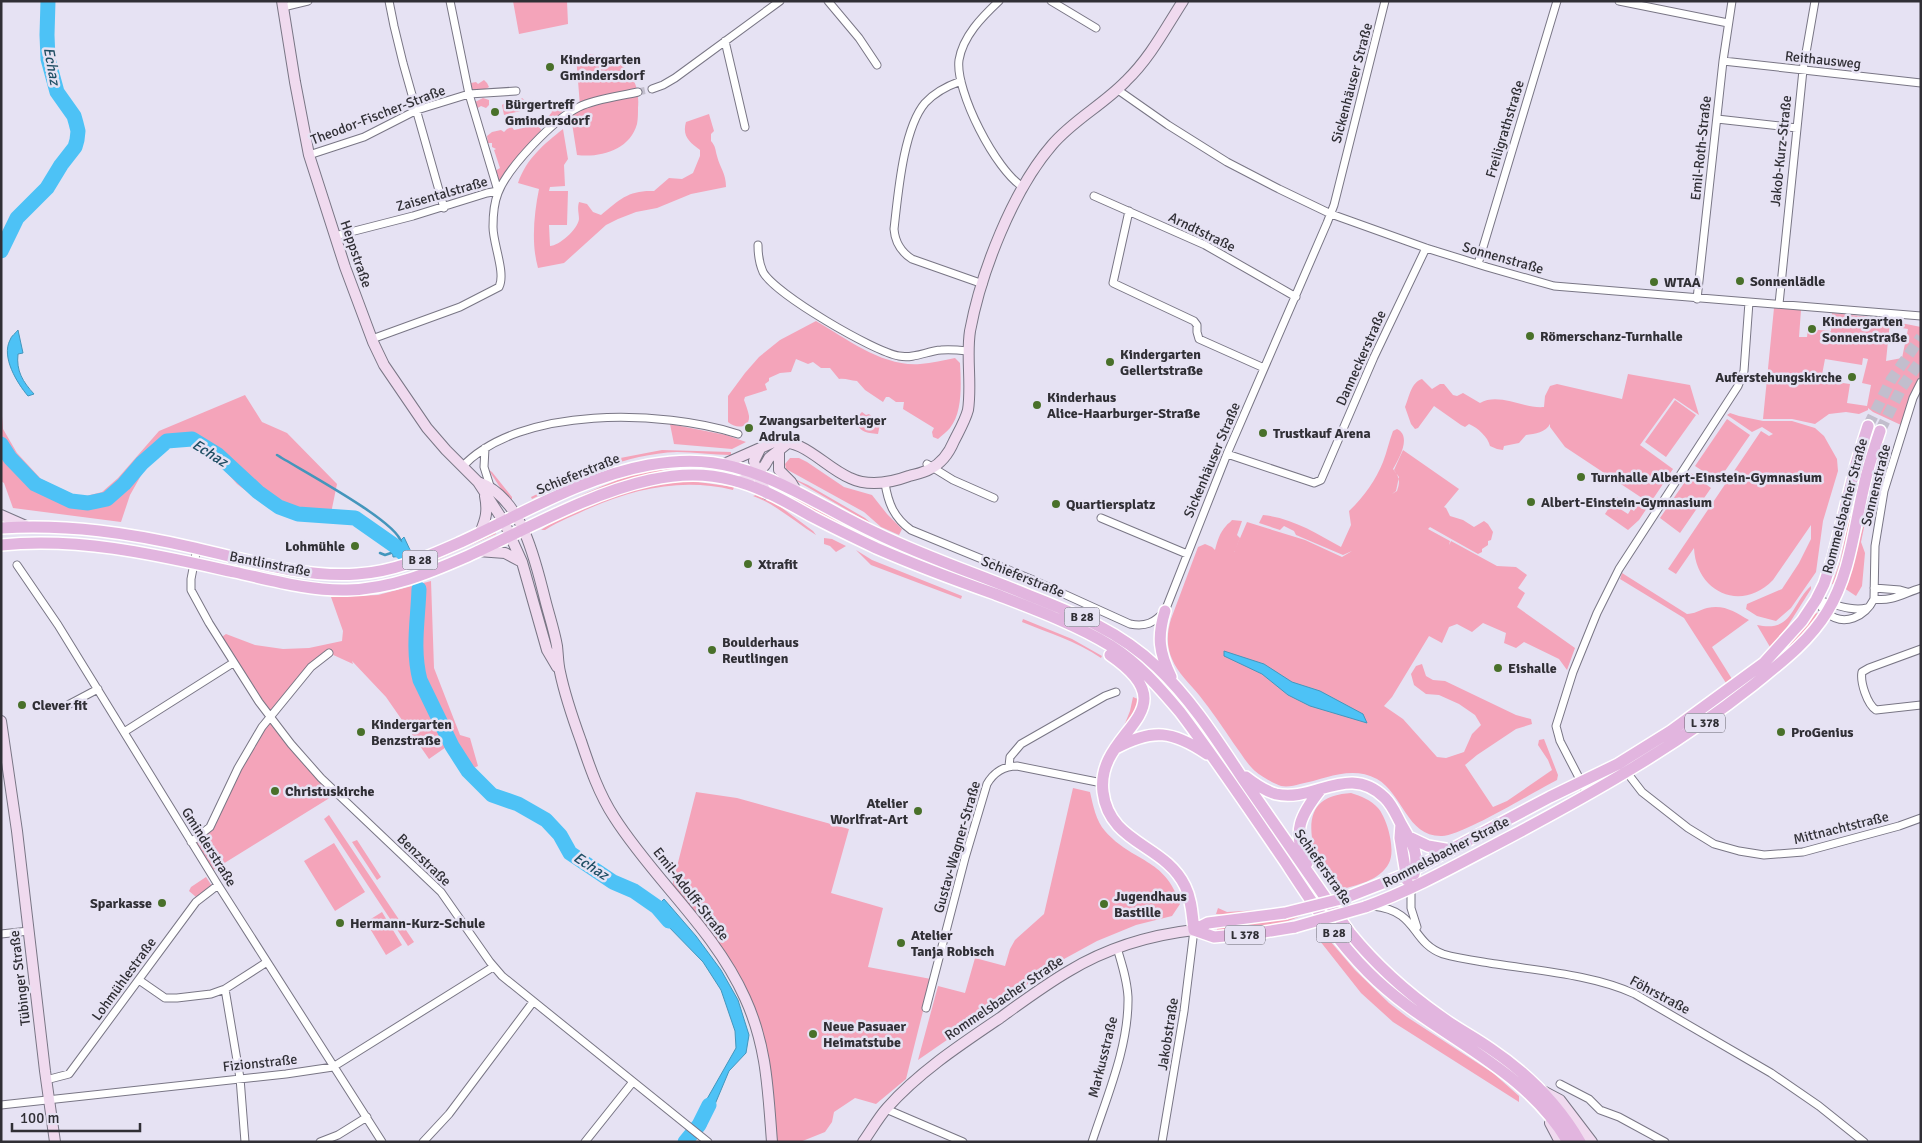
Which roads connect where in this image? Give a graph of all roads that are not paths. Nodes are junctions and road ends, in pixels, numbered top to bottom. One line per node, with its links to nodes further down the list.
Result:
1 (308, 1): 14 (street)
2 (390, 1): 28 (street)
3 (450, 1): 27 (street)
4 (828, 1): 19 (street)
5 (1051, 1): 16 (street)
6 (1183, 1): 24 (street)
7 (1385, 1): 38 (street, Sickenhäuser Straße)
8 (1557, 1): 42 (street, Freiligrathstraße)
9 (1619, 1): 15 (street)
10 (1732, 1): 15 (street, Emil-Roth-Straße)
11 (1815, 1): 20 (street, Jakob-Kurz-Straße)
12 (778, 2): 17 (street)
13 (997, 2): 21 (street)
14 (282, 4): 32 (street, Heppstraße)
15 (1728, 23): 18 (street, Emil-Roth-Straße)
16 (1096, 28)
17 (725, 41): 23 (street); 30 (street)
18 (1723, 61): 20 (street, Reithausweg); 29 (street, Emil-Roth-Straße)
19 (877, 65)
20 (1803, 70): 22 (street, Reithausweg); 31 (street, Jakob-Kurz-Straße)
21 (961, 81): 33 (street); 43 (street)
22 (1921, 83)
23 (652, 89)
24 (1118, 90): 33 (street); 38 (street, Sonnenstraße)
25 (516, 91): 27 (street, Theodor-Fischer-Straße)
26 (638, 92): 34 (street, Zaisentalstraße)
27 (469, 94): 28 (street, Theodor-Fischer-Straße); 34 (street)
28 (417, 110): 32 (street, Theodor-Fischer-Straße); 36 (street)
29 (1717, 119): 31 (street); 45 (street, Emil-Roth-Straße)
30 (746, 127)
31 (1797, 128): 47 (street, Jakob-Kurz-Straße)
32 (309, 155): 39 (street, Heppstraße)
33 (1022, 187): 43 (street)
34 (498, 192): 36 (street, Zaisentalstraße); 49 (street)
35 (1094, 196): 37 (street, Arndtstraße)
36 (444, 208): 39 (street, Zaisentalstraße)
37 (1129, 211): 44 (street, Arndtstraße); 51 (street)
38 (1331, 214): 41 (street, Sonnenstraße); 44 (street, Sickenhäuser Straße)
39 (335, 236): 49 (street, Heppstraße)
40 (758, 245): 50 (street)
41 (1426, 248): 42 (street, Sonnenstraße); 60 (street, Danneckerstraße)
42 (1478, 264): 45 (street, Sonnenstraße)
43 (982, 284): 50 (street)
44 (1296, 297): 51 (street, Sickenhäuser Straße)
45 (1697, 298): 46 (street, Sonnenstraße)
46 (1749, 302): 47 (street, Sonnenstraße); 119 (street)
47 (1779, 304): 48 (street, Sonnenstraße)
48 (1921, 316)
49 (372, 339): 62 (street, Heppstraße)
50 (968, 351): 63 (street)
51 (1264, 368): 60 (street, Sickenhäuser Straße)
52 (1921, 382): 91 (street, Sonnenstraße)
53 (1868, 426): 96 (main road, Rommelsbacher Straße / L 378)
54 (1880, 432): 97 (main road, Rommelsbacher Straße / L 378)
55 (738, 434): 57 (street)
56 (788, 443): 58 (street); 59 (street); 66 (street)
57 (485, 448): 62 (street); 67 (street)
58 (760, 449): 61 (street); 64 (street)
59 (778, 451): 64 (street); 68 (street)
60 (1227, 454): 85 (street, Sickenhäuser Straße)
61 (724, 464): 64 (main road, Schieferstraße / B 28); 71 (main road, Schieferstraße / B 28)
62 (462, 466): 67 (street, Heppstraße)
63 (929, 466): 66 (street); 70 (street)
64 (757, 474): 65 (street); 68 (main road, Schieferstraße / B 28); 69 (street)
65 (738, 482): 69 (main road, Schieferstraße / B 28); 74 (main road, Schieferstraße / B 28)
66 (885, 483): 99 (street)
67 (487, 489): 73 (street, Heppstraße); 76 (street); 80 (street)
68 (797, 492): 105 (main road, Schieferstraße / B 28)
69 (767, 494): 100 (main road, Schieferstraße / B 28)
70 (994, 498)
71 (548, 501): 73 (main road, Schieferstraße / B 28); 74 (main road)
72 (1, 515): 77 (street)
73 (516, 516): 76 (main road, Bantlinstraße / B 28); 79 (street, Heppstraße)
74 (554, 516): 79 (main road, Schieferstraße / B 28)
75 (1101, 518): 85 (street)
76 (504, 522): 80 (main road, Bantlinstraße / B 28); 81 (street)
77 (27, 527): 78 (main road, Bantlinstraße / B 28); 83 (main road, Bantlinstraße / B 28)
78 (1, 528)
79 (524, 530): 81 (main road, Bantlinstraße / B 28); 86 (street, Emil-Adolff-Straße)
80 (480, 533): 83 (main road, Bantlinstraße / B 28)
81 (512, 536): 84 (main road, Bantlinstraße / B 28); 87 (street, Emil-Adolff-Straße)
82 (1, 545): 88 (main road, Bantlinstraße / B 28)
83 (197, 548): 88 (street, Benzstraße)
84 (478, 551): 87 (street); 90 (main road, Bantlinstraße / B 28)
85 (1186, 554): 99 (street, Sickenhäuser Straße)
86 (534, 555): 87 (street); 104 (street, Emil-Adolff-Straße)
87 (522, 562): 104 (street, Emil-Adolff-Straße)
88 (194, 563): 90 (main road, Bantlinstraße / B 28); 103 (street, Benzstraße)
89 (17, 565): 106 (street, Gminderstraße)
90 (280, 582): 94 (main road)
91 (1874, 588): 93 (street); 95 (street, Sonnenstraße)
92 (1921, 588): 93 (street)
93 (1907, 592): 95 (street)
94 (299, 594)
95 (1874, 599): 98 (street)
96 (1816, 600): 97 (street); 97 (street); 115 (main road, Rommelsbacher Straße / L 378)
97 (1829, 608): 98 (street); 98 (street); 118 (main road, Rommelsbacher Straße / L 378)
98 (1867, 608)
99 (1165, 611): 105 (main road)
100 (1072, 626): 113 (main road); 114 (main road, Schieferstraße / B 28)
101 (1921, 649): 108 (street)
102 (329, 653): 110 (street)
103 (233, 663): 110 (street, Benzstraße); 112 (street)
104 (560, 673): 163 (street, Emil-Adolff-Straße)
105 (1175, 685): 117 (main road, Schieferstraße / B 28)
106 (98, 689): 109 (street); 112 (street, Gminderstraße)
107 (1116, 692): 116 (street)
108 (1921, 706)
109 (64, 707)
110 (270, 717): 126 (street); 139 (street, Benzstraße)
111 (1, 722): 134 (street, Tübinger Straße)
112 (124, 732): 126 (street, Gminderstraße)
113 (1115, 749): 114 (main road); 120 (main road)
114 (1213, 758): 144 (main road, Schieferstraße / B 28)
115 (1618, 764): 118 (street, Mittnachtstraße); 119 (main road, Rommelsbacher Straße / L 378)
116 (1009, 766): 120 (street); 143 (street, Gustav-Wagner-Straße)
117 (1237, 770): 121 (main road); 131 (main road, Schieferstraße / B 28)
118 (1627, 772): 122 (main road, Rommelsbacher Straße / L 378); 123 (street, Mittnachtstraße)
119 (1581, 782): 122 (street); 127 (main road, Rommelsbacher Straße / L 378)
120 (1102, 783): 133 (main road)
121 (1321, 789): 124 (main road); 131 (main road)
122 (1588, 795): 130 (main road, Rommelsbacher Straße / L 378)
123 (1921, 818)
124 (1401, 824): 125 (main road); 128 (main road)
125 (1411, 838): 127 (main road); 128 (main road)
126 (191, 842): 129 (street, Gminderstraße)
127 (1450, 850): 128 (main road, Rommelsbacher Straße / L 378)
128 (1411, 871): 130 (main road); 133 (main road, Rommelsbacher Straße / L 378, bridge)
129 (218, 885): 138 (street, Gminderstraße); 140 (street, Lohmühlestraße)
130 (1411, 888): 132 (main road, Rommelsbacher Straße / L 378); 136 (street)
131 (1321, 892): 144 (main road, Schieferstraße / B 28)
132 (1368, 906): 133 (main road, Rommelsbacher Straße / L 378, bridge); 136 (street, Föhrstraße)
133 (1194, 930): 137 (street, Rommelsbacher Straße); 167 (street, Jakobstraße)
134 (28, 931): 135 (street); 147 (street, Tübinger Straße)
135 (1, 934)
136 (1419, 934): 173 (street, Föhrstraße)
137 (1117, 948): 154 (street, Rommelsbacher Straße); 166 (street, Markusstraße)
138 (267, 962): 141 (street); 145 (street, Gminderstraße)
139 (493, 967): 142 (street, Benzstraße); 145 (street, Fizionstraße)
140 (139, 980): 141 (street); 147 (street, Lohmühlestraße)
141 (225, 989): 146 (street)
142 (533, 1002): 148 (street, Benzstraße); 160 (street)
143 (926, 1008)
144 (1501, 1062): 150 (main road, B 28); 153 (main road, B 28)
145 (333, 1066): 146 (street, Fizionstraße); 155 (street, Gminderstraße)
146 (240, 1078): 151 (street, Fizionstraße); 156 (street)
147 (46, 1080): 151 (street, Tübinger Straße)
148 (632, 1082): 161 (street); 162 (street, Benzstraße)
149 (1560, 1084): 172 (street)
150 (1540, 1089): 170 (main road, B 28); 171 (street)
151 (50, 1099): 152 (street, Fizionstraße); 157 (street, Tübinger Straße)
152 (1, 1105)
153 (1542, 1106): 168 (street); 169 (main road, B 28)
154 (886, 1109): 164 (street, Rommelsbacher Straße); 165 (street)
155 (367, 1117): 158 (street); 159 (street, Gminderstraße)
156 (244, 1141)
157 (55, 1142)
158 (320, 1142)
159 (382, 1142)
160 (423, 1142)
161 (585, 1142)
162 (708, 1142)
163 (772, 1142)
164 (863, 1142)
165 (963, 1142)
166 (1092, 1142)
167 (1162, 1142)
168 (1560, 1142)
169 (1568, 1142)
170 (1580, 1142)
171 (1592, 1142)
172 (1665, 1142)
173 (1864, 1142)

